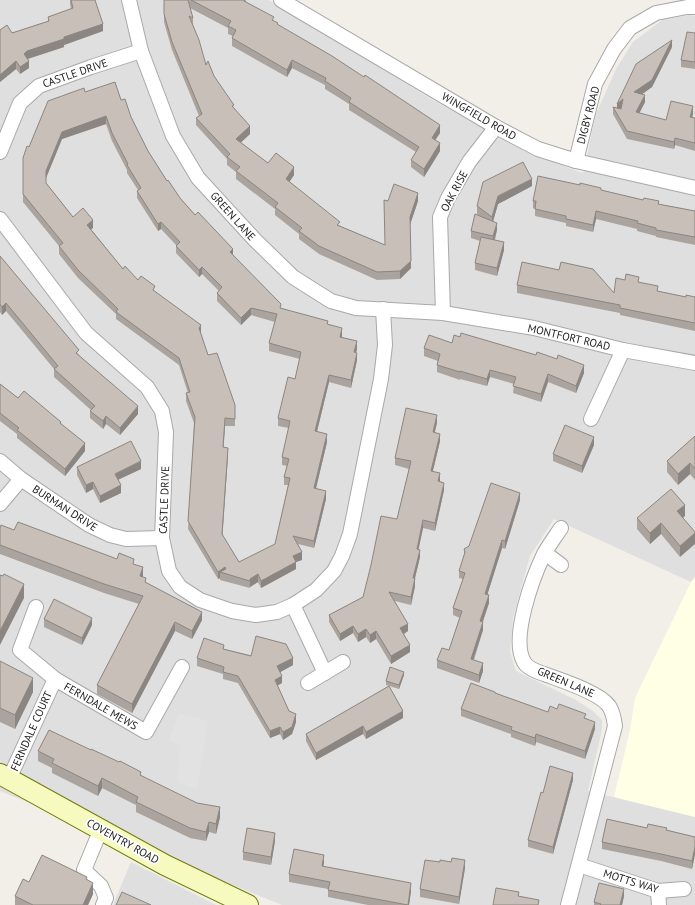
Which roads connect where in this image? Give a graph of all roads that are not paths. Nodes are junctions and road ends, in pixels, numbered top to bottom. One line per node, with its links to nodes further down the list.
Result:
1 (129, 0): 4 (street, GREEN LANE)
2 (281, 0): 5 (street, WINGFIELD ROAD)
3 (695, 8): 7 (street, DIGBY ROAD)
4 (141, 51): 6 (street, CASTLE DRIVE); 10 (street, GREEN LANE)
5 (496, 127): 7 (street, WINGFIELD ROAD); 11 (street, OAK RISE)
6 (0, 152)
7 (576, 161): 8 (street, WINGFIELD ROAD)
8 (695, 188)
9 (0, 219): 19 (street, CASTLE DRIVE)
10 (383, 309): 11 (street, GREEN LANE); 22 (street, CASTLE DRIVE)
11 (443, 313): 12 (street, MONTFORT ROAD)
12 (623, 350): 13 (street, MONTFORT ROAD); 14 (street)
13 (695, 363)
14 (591, 419)
15 (0, 461): 16 (street, BURMAN DRIVE)
16 (21, 479): 17 (street); 19 (street, BURMAN DRIVE)
17 (0, 504)
18 (561, 528): 20 (street, GREEN LANE)
19 (162, 538): 22 (street, CASTLE DRIVE)
20 (545, 553): 21 (street); 31 (street, GREEN LANE)
21 (561, 565)
22 (293, 604): 26 (street)
23 (36, 607): 27 (street, FERNDALE COURT)
24 (343, 662): 26 (street)
25 (182, 667): 27 (street, FERNDALE MEWS)
26 (325, 673): 28 (street)
27 (55, 679): 29 (street, FERNDALE COURT)
28 (308, 683)
29 (5, 777): 30 (main road, COVENTRY ROAD)
30 (101, 829): 34 (street); 35 (main road, COVENTRY ROAD)
31 (579, 865): 33 (street, MOTTS WAY); 36 (street, GREEN LANE)
32 (684, 889): 33 (street, MOTTS WAY)
33 (658, 898)
34 (103, 905)
35 (248, 905)
36 (568, 905)

